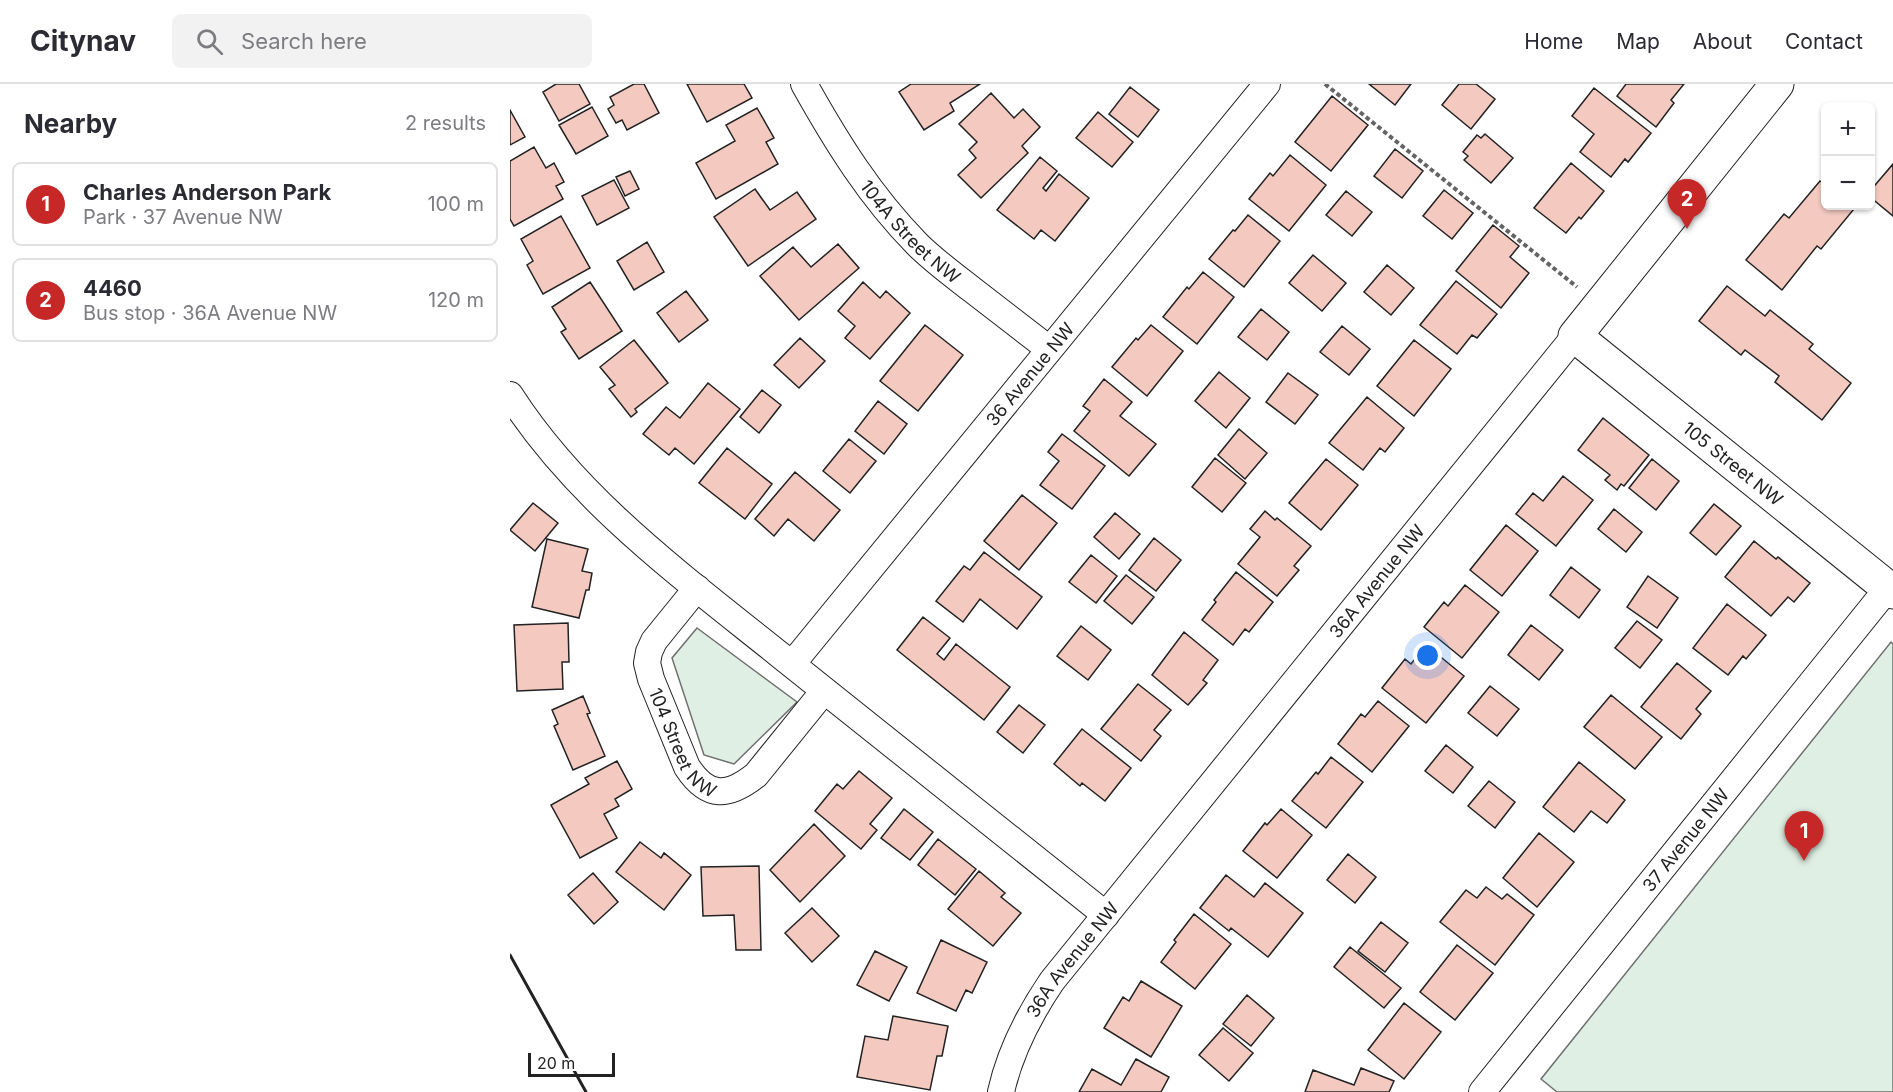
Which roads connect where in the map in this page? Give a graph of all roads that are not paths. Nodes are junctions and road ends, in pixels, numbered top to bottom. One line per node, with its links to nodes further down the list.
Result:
1 (804, 84): 5 (street, 104A Street NW)
2 (1267, 84): 5 (street, 36 Avenue NW)
3 (1777, 84): 4 (street, 36A Avenue NW)
4 (1575, 336): 8 (street, 105 Street NW); 11 (street, 36A Avenue NW)
5 (1049, 349): 9 (street, 36 Avenue NW)
6 (510, 395): 7 (street)
7 (697, 588): 9 (street); 10 (street, 104 Street NW)
8 (1891, 590): 13 (street, 37 Avenue NW)
9 (792, 664): 10 (street)
10 (824, 691): 11 (street)
11 (1106, 915): 12 (street, 36A Avenue NW)
12 (1001, 1092)
13 (1482, 1092)

